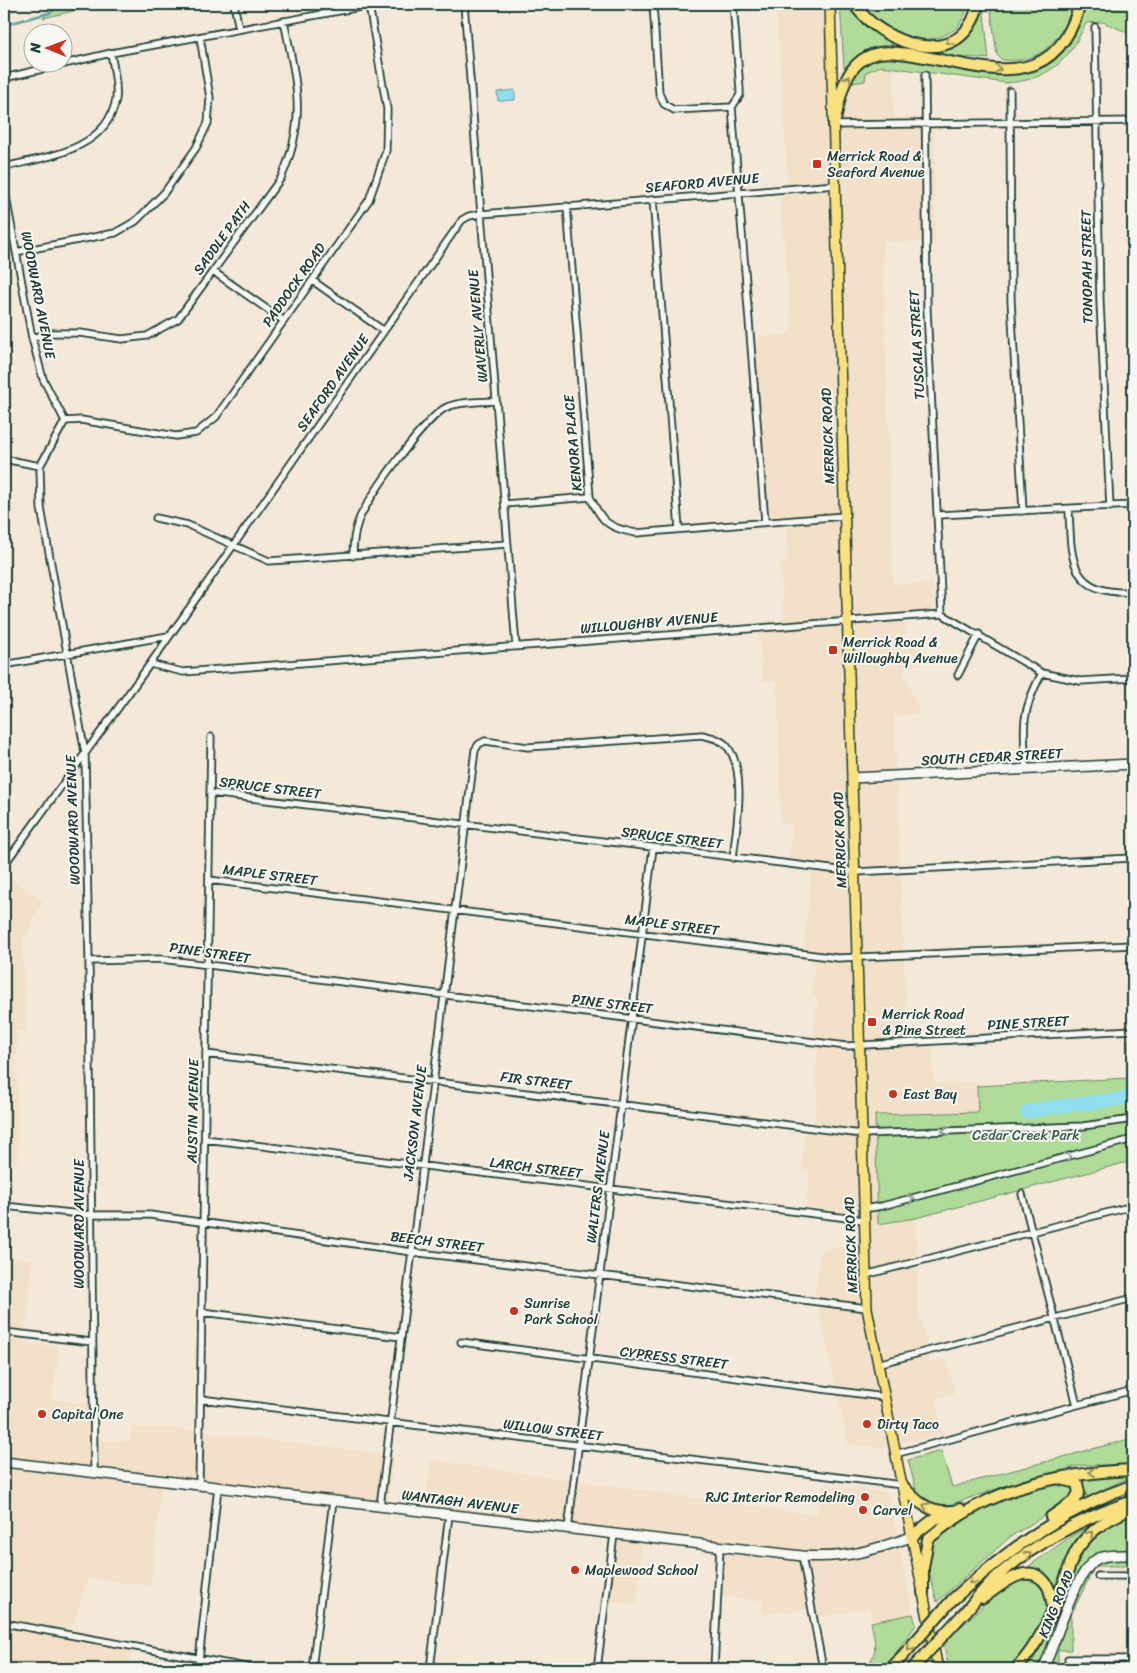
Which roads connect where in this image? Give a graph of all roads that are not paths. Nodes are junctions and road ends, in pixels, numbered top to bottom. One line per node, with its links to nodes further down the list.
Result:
1 (234, 4): 13 (street)
2 (377, 4): 10 (street)
3 (464, 4): 31 (street, WAVERLY AVENUE)
4 (653, 4): 19 (street)
5 (733, 4): 19 (street)
6 (830, 4): 24 (main road, MERRICK ROAD)
7 (854, 4): 8 (highway, one-way to 7)
8 (978, 4)
9 (1080, 4): 24 (highway, one-way to 9)
10 (369, 5): 11 (street); 34 (street, PADDOCK ROAD)
11 (284, 21): 13 (street); 33 (street, SADDLE PATH)
12 (1095, 27): 21 (street, TONOPAH STREET)
13 (239, 28): 14 (street)
14 (200, 37): 15 (street); 32 (street)
15 (111, 52): 17 (street); 25 (street)
16 (925, 75): 23 (street, TUSCALA STREET)
17 (4, 78)
18 (1010, 91): 22 (street)
19 (732, 107): 28 (street)
20 (1133, 121): 21 (street)
21 (1097, 122): 22 (street); 45 (street, TONOPAH STREET)
22 (1010, 123): 23 (street); 47 (street)
23 (926, 124): 24 (street); 48 (street, TUSCALA STREET)
24 (834, 125): 26 (main road, MERRICK ROAD)
25 (4, 167)
26 (836, 184): 28 (street, SEAFORD AVENUE); 49 (main road, MERRICK ROAD)
27 (4, 186): 32 (street, WOODWARD AVENUE)
28 (738, 192): 29 (street, SEAFORD AVENUE); 51 (street)
29 (653, 199): 30 (street, SEAFORD AVENUE); 52 (street)
30 (567, 206): 31 (street, SEAFORD AVENUE); 42 (street, KENORA PLACE)
31 (481, 214): 36 (street, SEAFORD AVENUE); 38 (street, WAVERLY AVENUE)
32 (16, 252): 37 (street, WOODWARD AVENUE)
33 (214, 272): 35 (street); 37 (street, SADDLE PATH)
34 (313, 281): 35 (street, PADDOCK ROAD); 36 (street)
35 (284, 321): 39 (street, PADDOCK ROAD)
36 (384, 331): 54 (street, SEAFORD AVENUE)
37 (32, 338): 39 (street, WOODWARD AVENUE)
38 (496, 401): 43 (street, WAVERLY AVENUE); 55 (street)
39 (65, 421): 41 (street)
40 (4, 459): 41 (street)
41 (40, 466): 62 (street, WOODWARD AVENUE)
42 (590, 497): 43 (street); 52 (street, KENORA PLACE)
43 (505, 504): 53 (street, WAVERLY AVENUE)
44 (1133, 505): 45 (street)
45 (1110, 507): 46 (street)
46 (1069, 509): 47 (street); 56 (street)
47 (1023, 511): 48 (street)
48 (939, 515): 57 (street, TUSCALA STREET)
49 (844, 516): 51 (street, KENORA PLACE); 58 (main road, MERRICK ROAD)
50 (156, 518): 54 (street)
51 (765, 522): 52 (street, KENORA PLACE)
52 (679, 529)
53 (508, 544): 55 (street); 61 (street, WAVERLY AVENUE)
54 (232, 546): 55 (street); 60 (street, SEAFORD AVENUE)
55 (353, 556)
56 (1133, 592)
57 (942, 614): 58 (street, WILLOUGHBY AVENUE); 59 (street)
58 (847, 620): 61 (street, WILLOUGHBY AVENUE); 72 (main road, MERRICK ROAD)
59 (979, 634): 65 (street); 66 (street)
60 (168, 636): 62 (street); 63 (street, SEAFORD AVENUE)
61 (516, 646): 63 (street, WILLOUGHBY AVENUE)
62 (68, 654): 64 (street); 69 (street, WOODWARD AVENUE)
63 (150, 664): 69 (street, SEAFORD AVENUE)
64 (4, 665)
65 (1042, 673): 67 (street); 71 (street)
66 (958, 675)
67 (1133, 678)
68 (211, 737): 73 (street, AUSTIN AVENUE)
69 (85, 753): 78 (street, SEAFORD AVENUE); 85 (street, WOODWARD AVENUE)
70 (1133, 764): 71 (main road, SOUTH CEDAR STREET)
71 (1026, 769): 72 (main road, SOUTH CEDAR STREET)
72 (852, 778): 79 (main road, MERRICK ROAD)
73 (210, 793): 74 (street, SPRUCE STREET); 80 (street, AUSTIN AVENUE)
74 (465, 825): 75 (street, SPRUCE STREET); 76 (street, JACKSON AVENUE); 81 (street, JACKSON AVENUE)
75 (653, 848): 76 (street, SPRUCE STREET); 82 (street, WALTERS AVENUE)
76 (733, 858): 79 (street, SPRUCE STREET)
77 (1133, 858): 79 (street, SPRUCE STREET)
78 (4, 865)
79 (854, 872): 84 (main road, MERRICK ROAD)
80 (209, 880): 81 (street, MAPLE STREET); 86 (street, AUSTIN AVENUE)
81 (454, 910): 82 (street, MAPLE STREET); 87 (street, JACKSON AVENUE)
82 (642, 934): 84 (street, MAPLE STREET); 88 (street, WALTERS AVENUE)
83 (1133, 945): 84 (street, MAPLE STREET)
84 (857, 956): 90 (main road, MERRICK ROAD)
85 (89, 961): 86 (street, PINE STREET); 104 (street, WOODWARD AVENUE)
86 (208, 966): 87 (street, PINE STREET); 91 (street, AUSTIN AVENUE)
87 (444, 996): 88 (street, PINE STREET); 92 (street, JACKSON AVENUE)
88 (631, 1019): 90 (street, PINE STREET); 93 (street, WALTERS AVENUE)
89 (1133, 1030): 90 (street, PINE STREET)
90 (860, 1046): 95 (main road, MERRICK ROAD)
91 (206, 1054): 92 (street, FIR STREET); 96 (street, AUSTIN AVENUE)
92 (433, 1081): 93 (street, FIR STREET); 98 (street, JACKSON AVENUE)
93 (620, 1104): 95 (street, FIR STREET); 99 (street, WALTERS AVENUE)
94 (1133, 1119): 95 (street, FIR STREET, one-way to 95)
95 (862, 1134): 103 (main road, MERRICK ROAD)
96 (205, 1139): 98 (street, LARCH STREET); 106 (street, AUSTIN AVENUE)
97 (1133, 1139): 103 (street, one-way to 97)
98 (422, 1166): 99 (street, LARCH STREET); 108 (street, JACKSON AVENUE)
99 (610, 1190): 105 (street, LARCH STREET); 109 (street, WALTERS AVENUE)
100 (1022, 1194): 107 (street)
101 (4, 1206): 104 (street, BEECH STREET)
102 (1133, 1206): 107 (street)
103 (863, 1209): 105 (main road, MERRICK ROAD)
104 (91, 1215): 106 (street, BEECH STREET); 117 (street, WOODWARD AVENUE)
105 (864, 1220): 110 (main road, MERRICK ROAD)
106 (204, 1224): 108 (street, BEECH STREET); 113 (street, AUSTIN AVENUE)
107 (1032, 1231): 110 (street); 114 (street)
108 (412, 1252): 109 (street, BEECH STREET); 116 (street, JACKSON AVENUE)
109 (600, 1275): 112 (street, BEECH STREET); 119 (street, WALTERS AVENUE)
110 (865, 1275): 112 (main road, MERRICK ROAD)
111 (1133, 1298): 114 (street)
112 (867, 1308): 120 (main road, MERRICK ROAD)
113 (202, 1312): 116 (street); 123 (street, AUSTIN AVENUE)
114 (1055, 1318): 120 (street); 124 (street)
115 (4, 1332): 117 (street)
116 (401, 1337): 125 (street, JACKSON AVENUE)
117 (92, 1342): 130 (street, WOODWARD AVENUE)
118 (461, 1342): 119 (street, CYPRESS STREET)
119 (589, 1360): 122 (street, CYPRESS STREET); 126 (street, WALTERS AVENUE)
120 (877, 1364): 122 (main road, MERRICK ROAD)
121 (1133, 1390): 124 (street)
122 (884, 1397): 127 (main road, MERRICK ROAD)
123 (201, 1399): 125 (street, WILLOW STREET); 132 (street, AUSTIN AVENUE)
124 (1076, 1405): 127 (street)
125 (391, 1422): 126 (street, WILLOW STREET); 139 (street, JACKSON AVENUE)
126 (578, 1446): 133 (street, WILLOW STREET); 143 (street, WALTERS AVENUE)
127 (895, 1454): 133 (main road, MERRICK ROAD)
128 (4, 1462): 130 (main road, WANTAGH AVENUE)
129 (1133, 1470): 131 (highway, one-way to 131)
130 (94, 1472): 132 (main road, WANTAGH AVENUE)
131 (1052, 1478): 138 (highway); 149 (highway)
132 (199, 1485): 135 (main road, WANTAGH AVENUE)
133 (902, 1485): 141 (highway, one-way to 133); 145 (main road, MERRICK ROAD)
134 (1133, 1485): 149 (highway)
135 (218, 1487): 136 (main road, WANTAGH AVENUE); 156 (street)
136 (333, 1501): 139 (main road, WANTAGH AVENUE); 162 (street)
137 (1133, 1501): 154 (highway, one-way to 137)
138 (983, 1503): 141 (highway); 152 (highway)
139 (380, 1506): 142 (main road, WANTAGH AVENUE)
140 (1133, 1508): 153 (highway, one-way to 140)
141 (957, 1510): 145 (highway)
142 (449, 1514): 143 (main road, WANTAGH AVENUE); 163 (street)
143 (568, 1529): 144 (main road, WANTAGH AVENUE)
144 (614, 1534): 146 (main road, WANTAGH AVENUE); 164 (street)
145 (911, 1537): 148 (main road, WANTAGH AVENUE); 152 (main road, MERRICK ROAD)
146 (720, 1547): 148 (main road, WANTAGH AVENUE); 165 (street)
147 (1133, 1555): 170 (main road, KING ROAD)
148 (802, 1556): 166 (street)
149 (995, 1563): 167 (highway, one-way to 167, bridge)
150 (1098, 1576): 151 (street)
151 (1133, 1576)
152 (923, 1593): 159 (main road, MERRICK ROAD)
153 (1053, 1608): 154 (highway); 169 (highway)
154 (966, 1611): 168 (highway, bridge)
155 (4, 1623): 156 (street)
156 (200, 1659): 160 (street); 161 (street)
157 (1068, 1660): 158 (street)
158 (1133, 1660)
159 (939, 1668)
160 (198, 1669)
161 (257, 1669)
162 (312, 1669)
163 (430, 1669)
164 (597, 1669)
165 (714, 1669)
166 (823, 1669)
167 (891, 1669)
168 (912, 1669)
169 (1016, 1669)
170 (1043, 1669)

